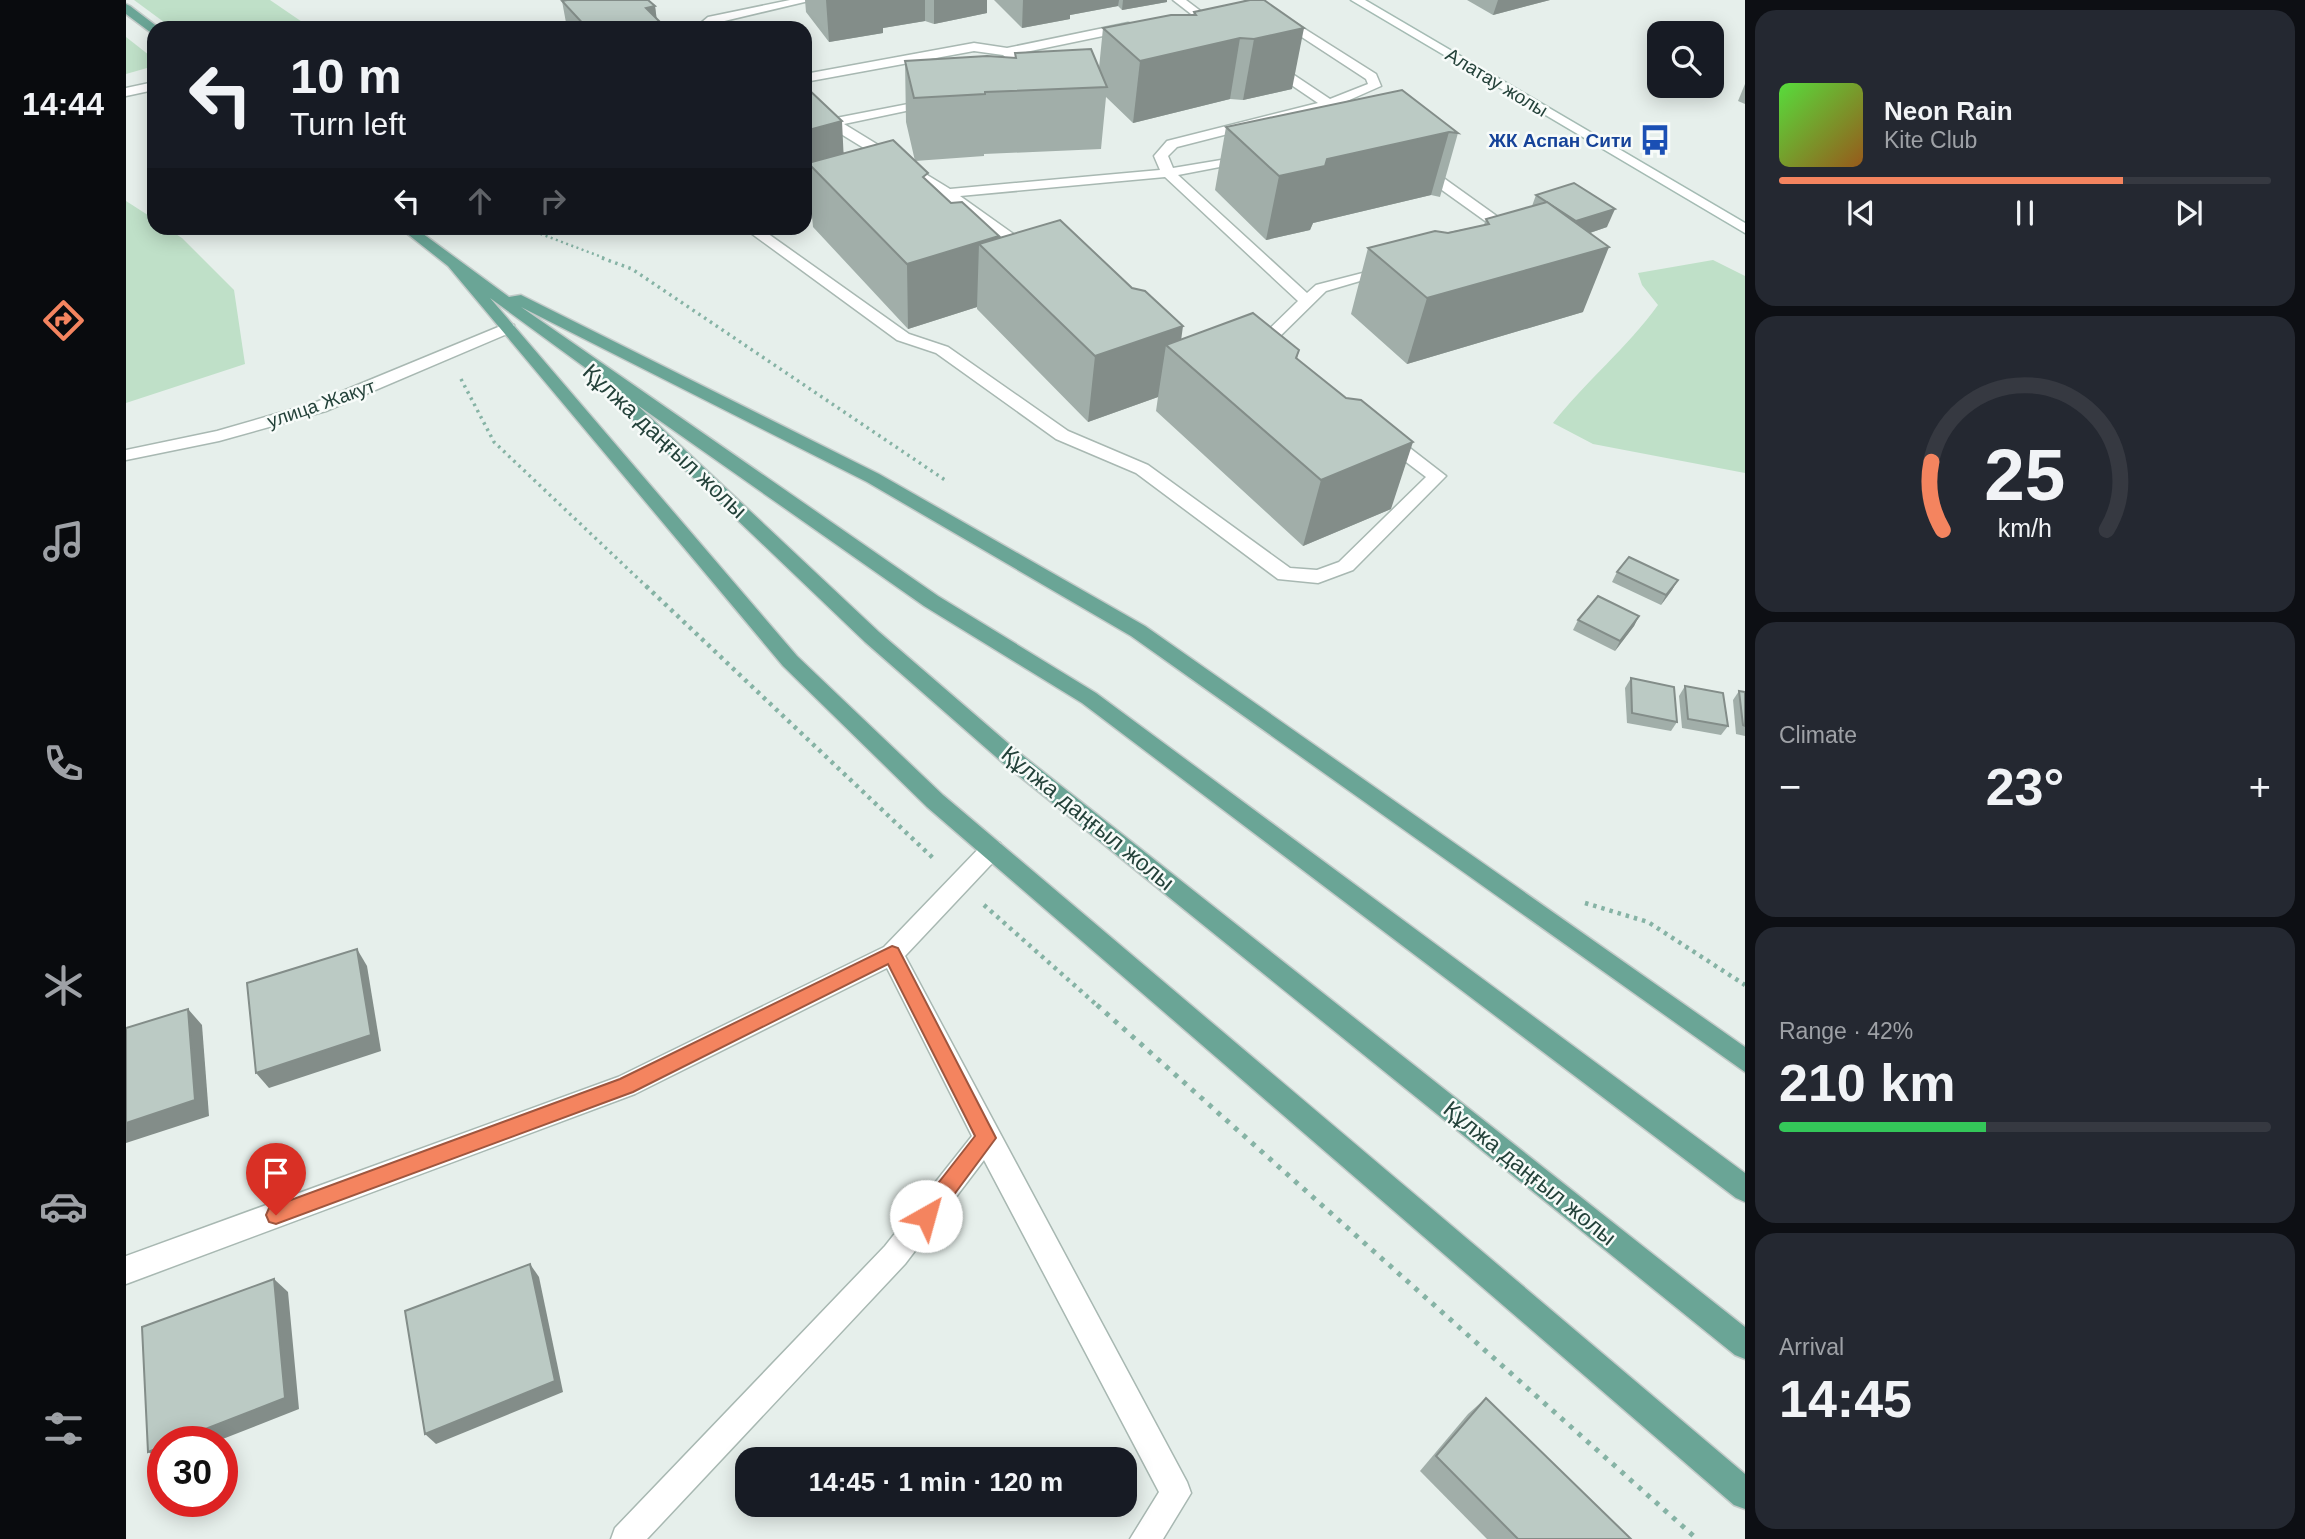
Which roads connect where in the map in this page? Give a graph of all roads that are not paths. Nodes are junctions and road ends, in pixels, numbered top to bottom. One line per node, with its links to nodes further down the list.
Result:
1 (807, 0): 6 (street)
2 (1179, 0): 9 (street)
3 (1251, 0): 18 (street)
4 (1357, 0): 27 (street, Алатау жолы)
5 (126, 8): 7 (main road)
6 (714, 21)
7 (147, 24)
8 (1142, 24): 10 (street)
9 (1227, 35)
10 (1007, 52): 12 (street); 14 (street)
11 (1261, 58): 18 (street)
12 (812, 77)
13 (147, 88): 15 (street)
14 (1034, 91)
15 (126, 92)
16 (812, 100): 19 (street)
17 (945, 100): 19 (street)
18 (1329, 104): 20 (street); 23 (street)
19 (833, 123): 24 (street)
20 (1361, 127)
21 (1263, 155): 23 (street)
22 (1406, 158): 30 (street)
23 (1168, 173): 26 (street); 34 (street)
24 (925, 179): 25 (street); 26 (street)
25 (898, 186)
26 (947, 193): 31 (street)
27 (1745, 229)
28 (416, 235): 32 (main road)
29 (761, 235): 38 (street)
30 (1482, 246)
31 (1046, 257)
32 (455, 266): 35 (main road); 36 (main road); 42 (main road)
33 (1402, 267): 34 (street)
34 (1306, 300): 37 (street)
35 (508, 328): 39 (street, улица Жакут); 40 (main road)
36 (569, 350): 44 (main road, Құлжа даңғыл жолы); 46 (main road, Құлжа даңғыл жолы)
37 (1261, 350)
38 (1371, 427)
39 (126, 455)
40 (992, 849): 41 (street); 47 (main road)
41 (892, 954): 43 (street); 45 (street)
42 (1745, 1061)
43 (986, 1138): 48 (street); 49 (street)
44 (1745, 1189)
45 (126, 1270)
46 (1745, 1345)
47 (1745, 1494)
48 (626, 1539)
49 (1145, 1539)

